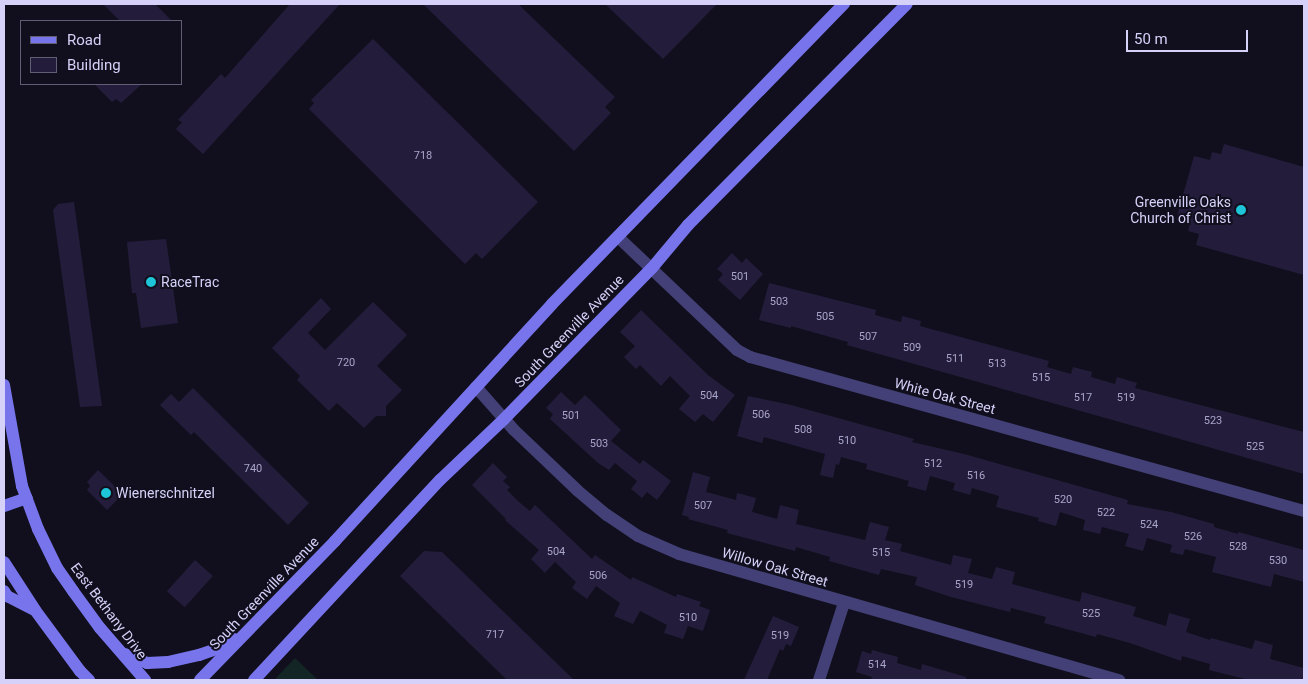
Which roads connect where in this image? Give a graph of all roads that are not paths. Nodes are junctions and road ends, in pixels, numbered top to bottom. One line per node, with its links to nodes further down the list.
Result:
1 (844, 4): 3 (main road, South Greenville Avenue)
2 (907, 4): 4 (main road, South Greenville Avenue)
3 (618, 237): 4 (street, White Oak Street); 6 (main road, South Greenville Avenue)
4 (652, 268): 7 (main road, South Greenville Avenue); 10 (street, White Oak Street)
5 (4, 385): 8 (main road, East Bethany Drive)
6 (476, 387): 7 (street, Willow Oak Street); 15 (main road, South Greenville Avenue)
7 (504, 419): 13 (street, Willow Oak Street); 20 (main road, South Greenville Avenue)
8 (27, 498): 9 (main road); 16 (main road, East Bethany Drive)
9 (4, 506)
10 (1304, 511)
11 (4, 562): 14 (main road)
12 (4, 591): 14 (main road)
13 (844, 603): 21 (street); 22 (street, Willow Oak Street)
14 (35, 610): 17 (main road)
15 (252, 627): 16 (main road); 19 (main road, South Greenville Avenue)
16 (120, 652): 18 (main road, East Bethany Drive)
17 (90, 680)
18 (145, 680)
19 (200, 680)
20 (254, 680)
21 (819, 680)
22 (1119, 680)

